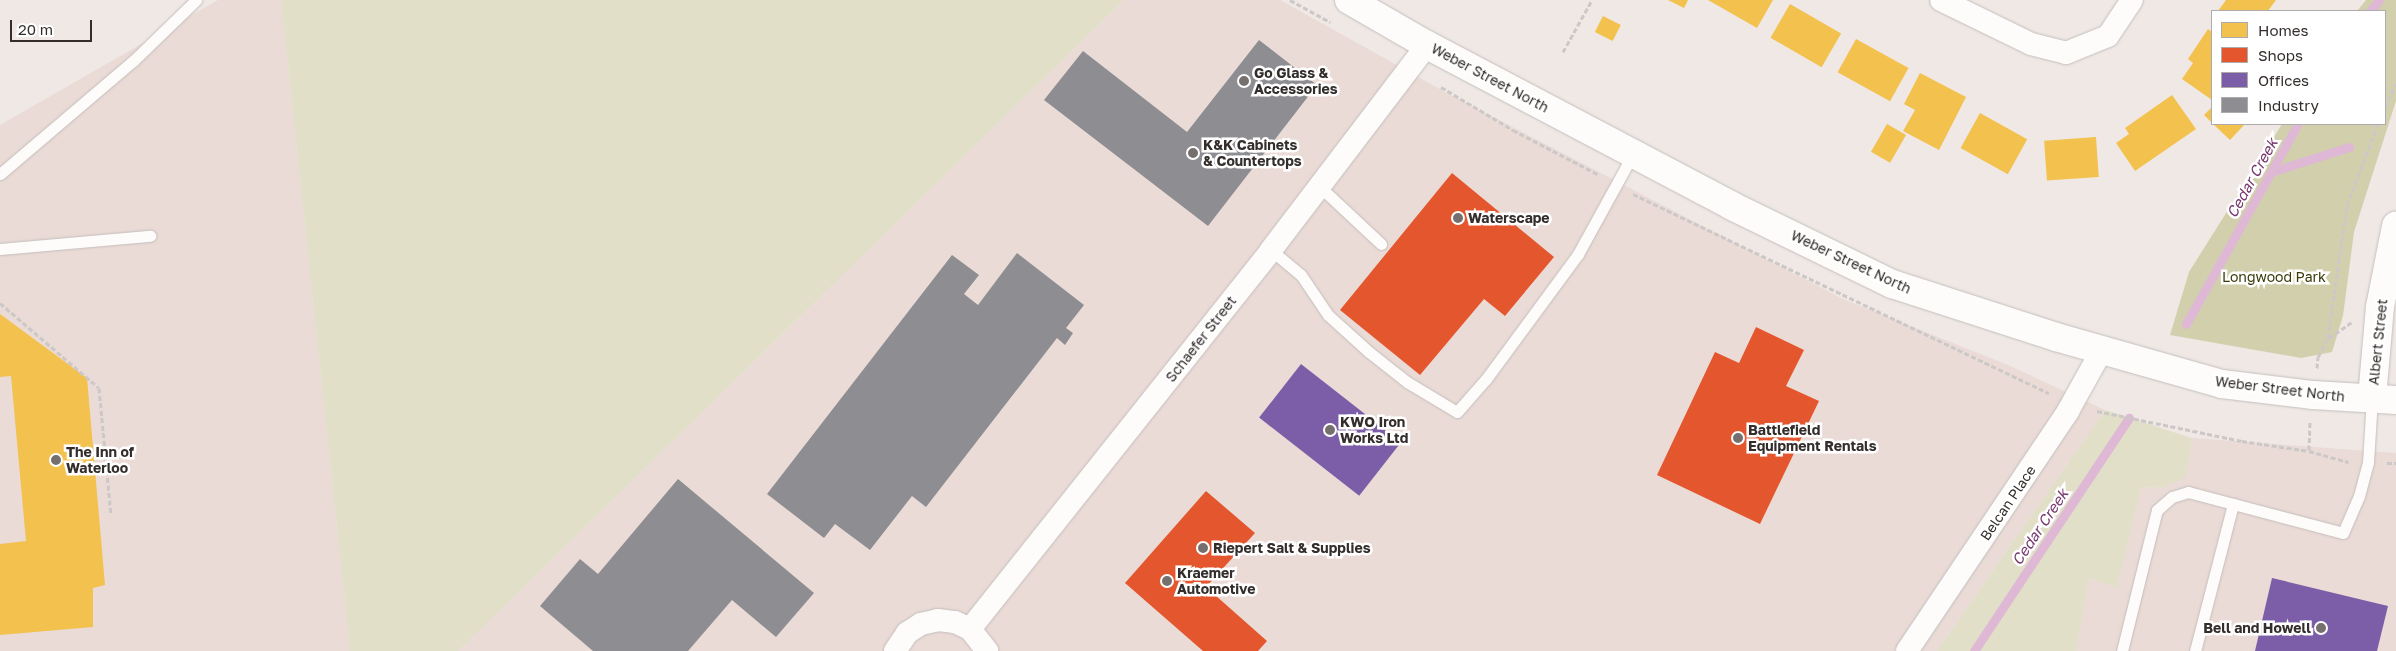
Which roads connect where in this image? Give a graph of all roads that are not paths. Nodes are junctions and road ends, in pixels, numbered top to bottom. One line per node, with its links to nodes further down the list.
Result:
1 (196, 0): 7 (lane)
2 (1349, 0): 5 (main road, Weber Street North)
3 (1941, 0): 4 (street)
4 (2132, 0)
5 (1427, 45): 6 (main road, Weber Street North); 8 (street, Schaefer Street)
6 (1633, 154): 13 (lane); 14 (main road, Weber Street North)
7 (0, 174)
8 (1319, 186): 11 (lane); 13 (street, Schaefer Street)
9 (2396, 226): 15 (main road, Albert Street)
10 (150, 236): 12 (lane)
11 (1381, 244)
12 (0, 248)
13 (1271, 250): 17 (street, Schaefer Street)
14 (2102, 350): 15 (main road, Weber Street North); 20 (street, Belcan Place)
15 (2384, 399): 16 (lane)
16 (2232, 504): 21 (lane); 22 (lane)
17 (970, 629): 18 (street); 19 (street)
18 (895, 651)
19 (987, 651)
20 (1907, 651)
21 (2122, 651)
22 (2195, 651)

